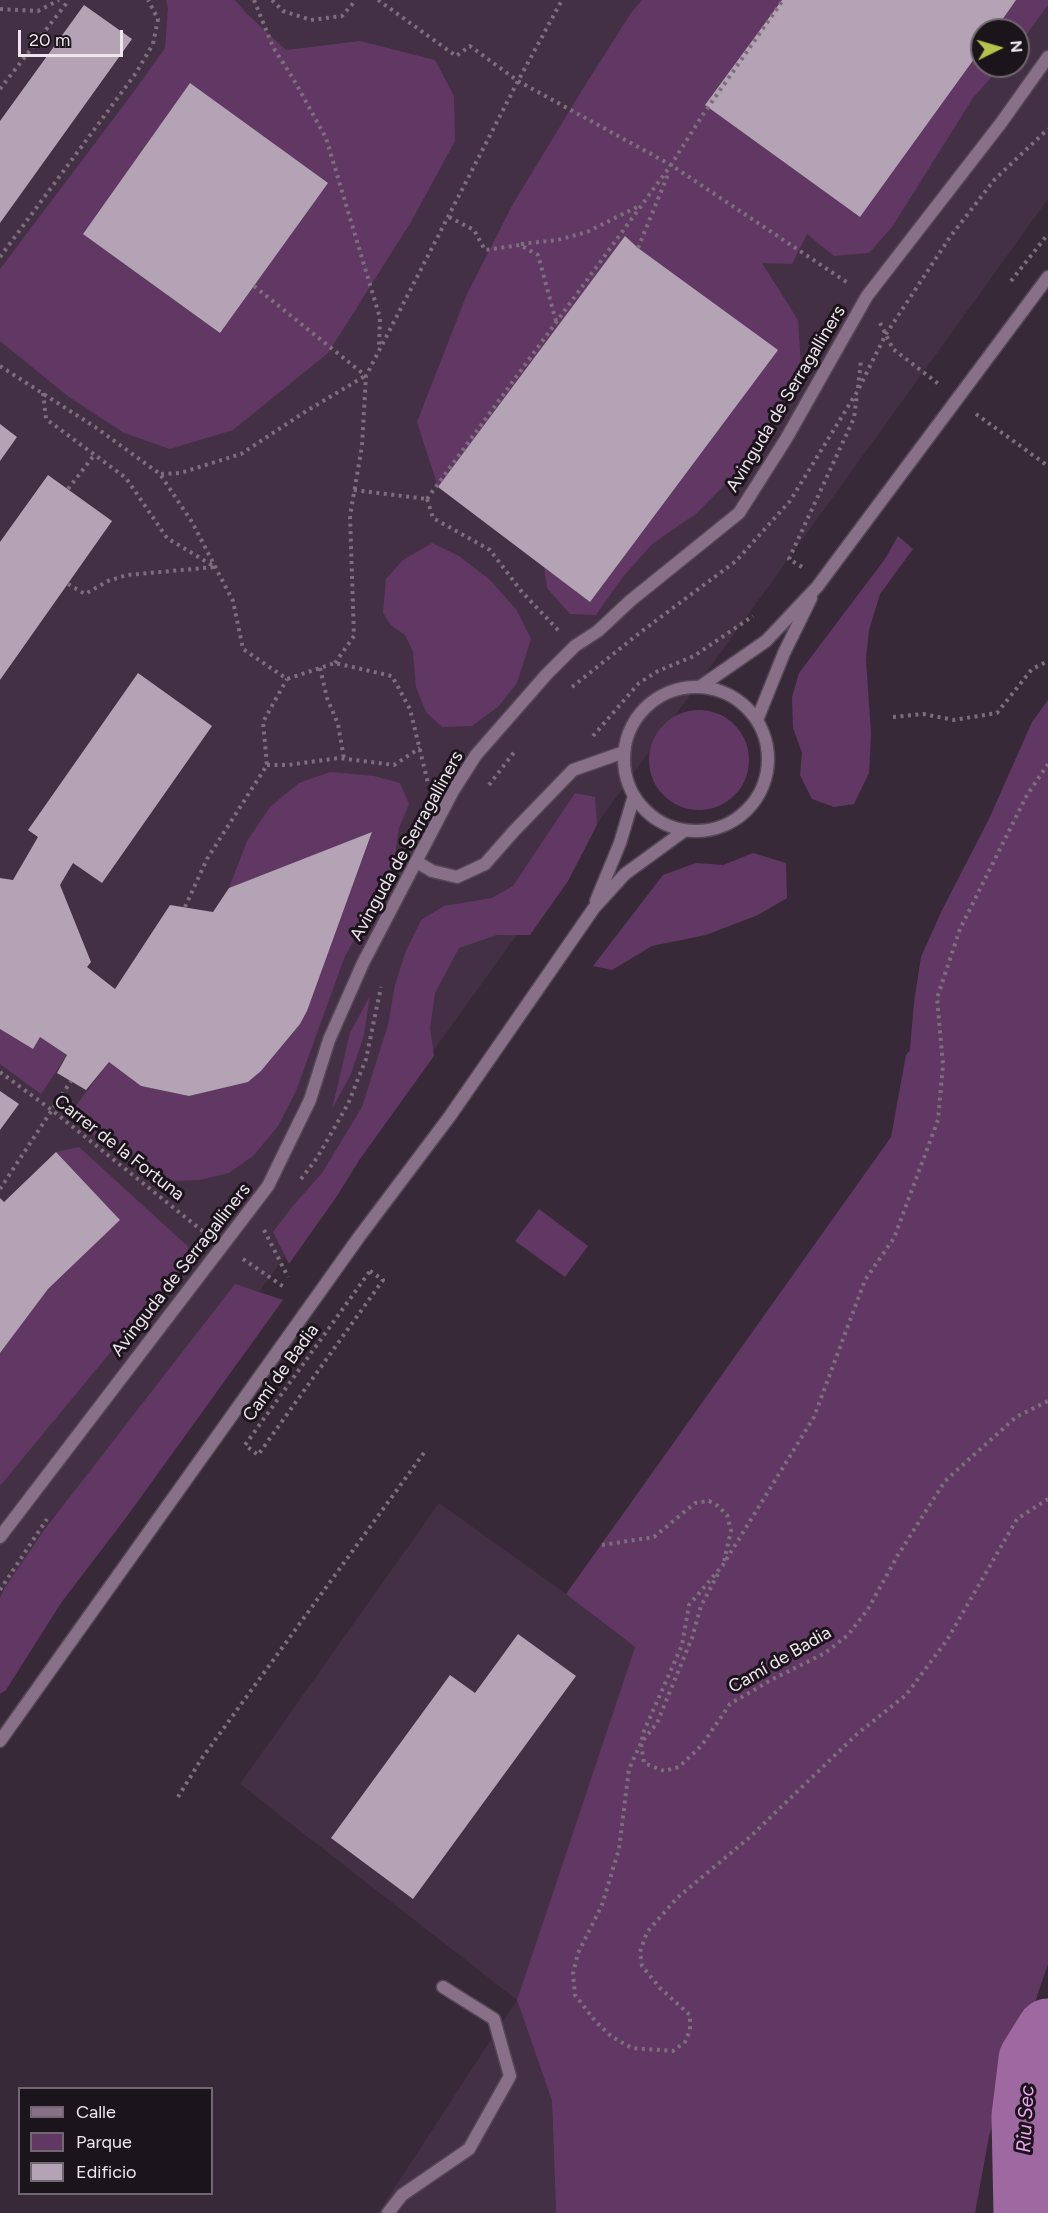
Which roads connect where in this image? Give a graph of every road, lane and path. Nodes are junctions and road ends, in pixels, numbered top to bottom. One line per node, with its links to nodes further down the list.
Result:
1 (59, 0): 10 (path)
2 (69, 0): 13 (path)
3 (148, 0): 20 (path)
4 (254, 0): 27 (path)
5 (272, 0): 6 (path)
6 (356, 0)
7 (378, 0): 12 (path)
8 (562, 0): 12 (path)
9 (783, 0): 15 (path)
10 (0, 9)
11 (1048, 57): 23 (street, Avinguda de Serragalliners)
12 (518, 81): 15 (path); 17 (path)
13 (0, 89)
14 (1048, 129): 30 (path)
15 (671, 165): 16 (path); 19 (path); 23 (path)
16 (642, 205): 18 (path); 24 (path)
17 (449, 217): 18 (path); 27 (path)
18 (520, 244): 24 (path)
19 (638, 248)
20 (0, 257)
21 (1048, 277): 32 (street)
22 (254, 286): 29 (path)
23 (867, 296): 46 (street, Avinguda de Serragalliners)
24 (556, 322): 38 (path)
25 (893, 349): 32 (path)
26 (862, 350): 30 (path)
27 (379, 351): 29 (path)
28 (0, 366): 31 (path)
29 (366, 376): 35 (path); 37 (path)
30 (857, 392): 41 (path); 52 (path)
31 (43, 393): 33 (path); 35 (path)
32 (957, 399): 34 (path); 44 (street)
33 (96, 454): 36 (path); 40 (path)
34 (1048, 466)
35 (160, 474): 40 (path)
36 (68, 489)
37 (354, 490): 38 (path); 48 (path)
38 (427, 499): 46 (path)
39 (810, 559): 41 (path)
40 (216, 567): 43 (path); 50 (path)
41 (803, 568): 42 (path)
42 (794, 576)
43 (68, 584)
44 (817, 587): 51 (street); 54 (street)
45 (760, 609): 59 (path)
46 (575, 646): 66 (street, Avinguda de Serragalliners)
47 (1048, 661): 53 (path)
48 (335, 663): 49 (path); 55 (path)
49 (320, 668): 50 (path); 58 (path)
50 (287, 679): 61 (path)
51 (701, 686): 54 (street); 57 (street)
52 (568, 690)
53 (893, 717)
54 (758, 720): 65 (street)
55 (420, 748): 58 (path); 62 (path)
56 (517, 749): 63 (path)
57 (624, 752): 59 (street); 64 (street)
58 (344, 759): 61 (path)
59 (593, 763): 66 (street)
60 (1048, 764): 86 (path)
61 (267, 765): 67 (path)
62 (429, 789)
63 (482, 794)
64 (634, 796): 65 (street); 68 (street)
65 (684, 831): 68 (street)
66 (417, 862): 76 (street, Avinguda de Serragalliners)
67 (185, 907)
68 (594, 908): 87 (street)
69 (382, 982): 73 (path)
70 (0, 1072): 72 (path, Carrer de la Fortuna)
71 (71, 1082): 72 (path)
72 (53, 1112): 74 (path); 76 (path, Carrer de la Fortuna)
73 (297, 1185)
74 (0, 1189)
75 (263, 1228): 78 (path)
76 (221, 1246): 84 (street, Avinguda de Serragalliners)
77 (242, 1258): 79 (path)
78 (288, 1277)
79 (284, 1287)
80 (328, 1357): 80 (path, Camí de Badia)
81 (1048, 1401): 88 (path, Camí de Badia)
82 (426, 1450): 89 (path)
83 (1048, 1499): 88 (path)
84 (0, 1537)
85 (602, 1545): 86 (path)
86 (723, 1565): 88 (path); 88 (path)
87 (0, 1741)
88 (641, 1743)
89 (178, 1797)
90 (444, 1988): 91 (street)
91 (388, 2213)

